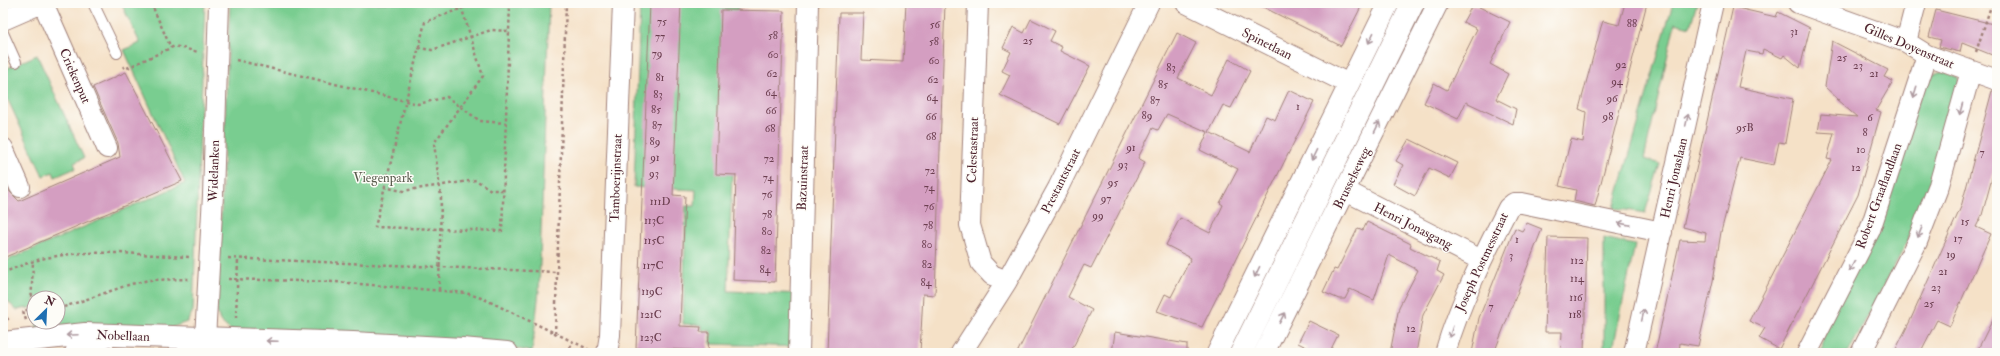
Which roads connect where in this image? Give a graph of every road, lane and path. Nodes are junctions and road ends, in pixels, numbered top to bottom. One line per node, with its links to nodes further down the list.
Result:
1 (42, 3): 23 (street); 41 (street, Criekenput)
2 (93, 3): 30 (lane)
3 (151, 3): 28 (path)
4 (219, 3): 32 (street, Widelanken)
5 (460, 3): 22 (path)
6 (476, 3): 22 (path)
7 (510, 3): 24 (path)
8 (566, 3): 53 (path)
9 (623, 3): 68 (street, Tamboerijnstraat)
10 (808, 3): 73 (street, Bazuinstraat)
11 (978, 3): 56 (street, Celestastraat)
12 (1148, 3): 56 (street, Prestantstraat)
13 (1186, 3): 36 (street, Spinetlaan)
14 (1389, 3): 36 (street, one-way to 36)
15 (1413, 3): 76 (main road, Brusselseweg)
16 (1438, 3): 46 (street, Brusselseweg, one-way to 16)
17 (1713, 3): 48 (street, Henri Jonaslaan, one-way to 17)
18 (1798, 3): 27 (street, Gilles Doyenstraat)
19 (1916, 3): 27 (street)
20 (1992, 3): 21 (path); 34 (path)
21 (1997, 4)
22 (462, 8): 26 (path); 29 (path)
23 (3, 20)
24 (509, 31): 26 (path); 39 (path)
25 (3, 33): 33 (lane)
26 (471, 37): 29 (path); 38 (path)
27 (1906, 42): 31 (street, Gilles Doyenstraat)
28 (171, 48): 30 (path); 32 (path)
29 (418, 48): 37 (path)
30 (117, 53)
31 (1927, 55): 34 (street, Gilles Doyenstraat); 80 (street, Robert Graaflandlaan, one-way to 80)
32 (217, 56): 37 (path); 54 (street, Widelanken)
33 (16, 62)
34 (1971, 71): 35 (street, Gilles Doyenstraat); 81 (street, one-way to 81)
35 (1997, 80)
36 (1348, 84): 75 (street, one-way to 75)
37 (405, 100): 38 (path); 43 (path)
38 (460, 106): 39 (path); 42 (path)
39 (506, 123): 45 (path)
40 (3, 148): 44 (street)
41 (107, 148)
42 (440, 185): 43 (path); 45 (path); 47 (path)
43 (384, 186): 47 (path)
44 (20, 187)
45 (503, 190): 47 (path)
46 (1346, 191): 50 (street, Henri Jonasgang); 77 (street, Brusselseweg, one-way to 46)
47 (441, 230): 52 (path)
48 (1662, 232): 50 (street, Joseph Postmesstraat, one-way to 50); 79 (street, Henri Jonaslaan, one-way to 48)
49 (238, 259): 55 (path)
50 (1481, 260): 78 (street, Joseph Postmesstraat, one-way to 78)
51 (34, 261): 57 (path)
52 (440, 267): 53 (path); 58 (path)
53 (557, 272): 64 (path)
54 (208, 279): 55 (path); 59 (path); 65 (street, Widelanken)
55 (238, 279): 58 (path); 66 (path)
56 (1008, 282): 74 (street, Prestantstraat)
57 (32, 290)
58 (439, 290): 64 (path)
59 (66, 306)
60 (26, 310): 62 (path)
61 (3, 313): 63 (path)
62 (26, 320)
63 (8, 334): 65 (main road, Nobellaan, one-way to 63)
64 (554, 334): 67 (path)
65 (205, 339): 66 (main road, Nobellaan)
66 (236, 340): 71 (main road, Nobellaan, one-way to 66)
67 (572, 342): 68 (path); 72 (path)
68 (598, 352)
69 (76, 353): 70 (main road, Nobellaan)
70 (98, 353)
71 (507, 353)
72 (568, 353)
73 (799, 353)
74 (961, 353)
75 (1217, 353)
76 (1240, 353)
77 (1264, 353)
78 (1445, 353)
79 (1634, 353)
80 (1807, 353)
81 (1861, 353)

